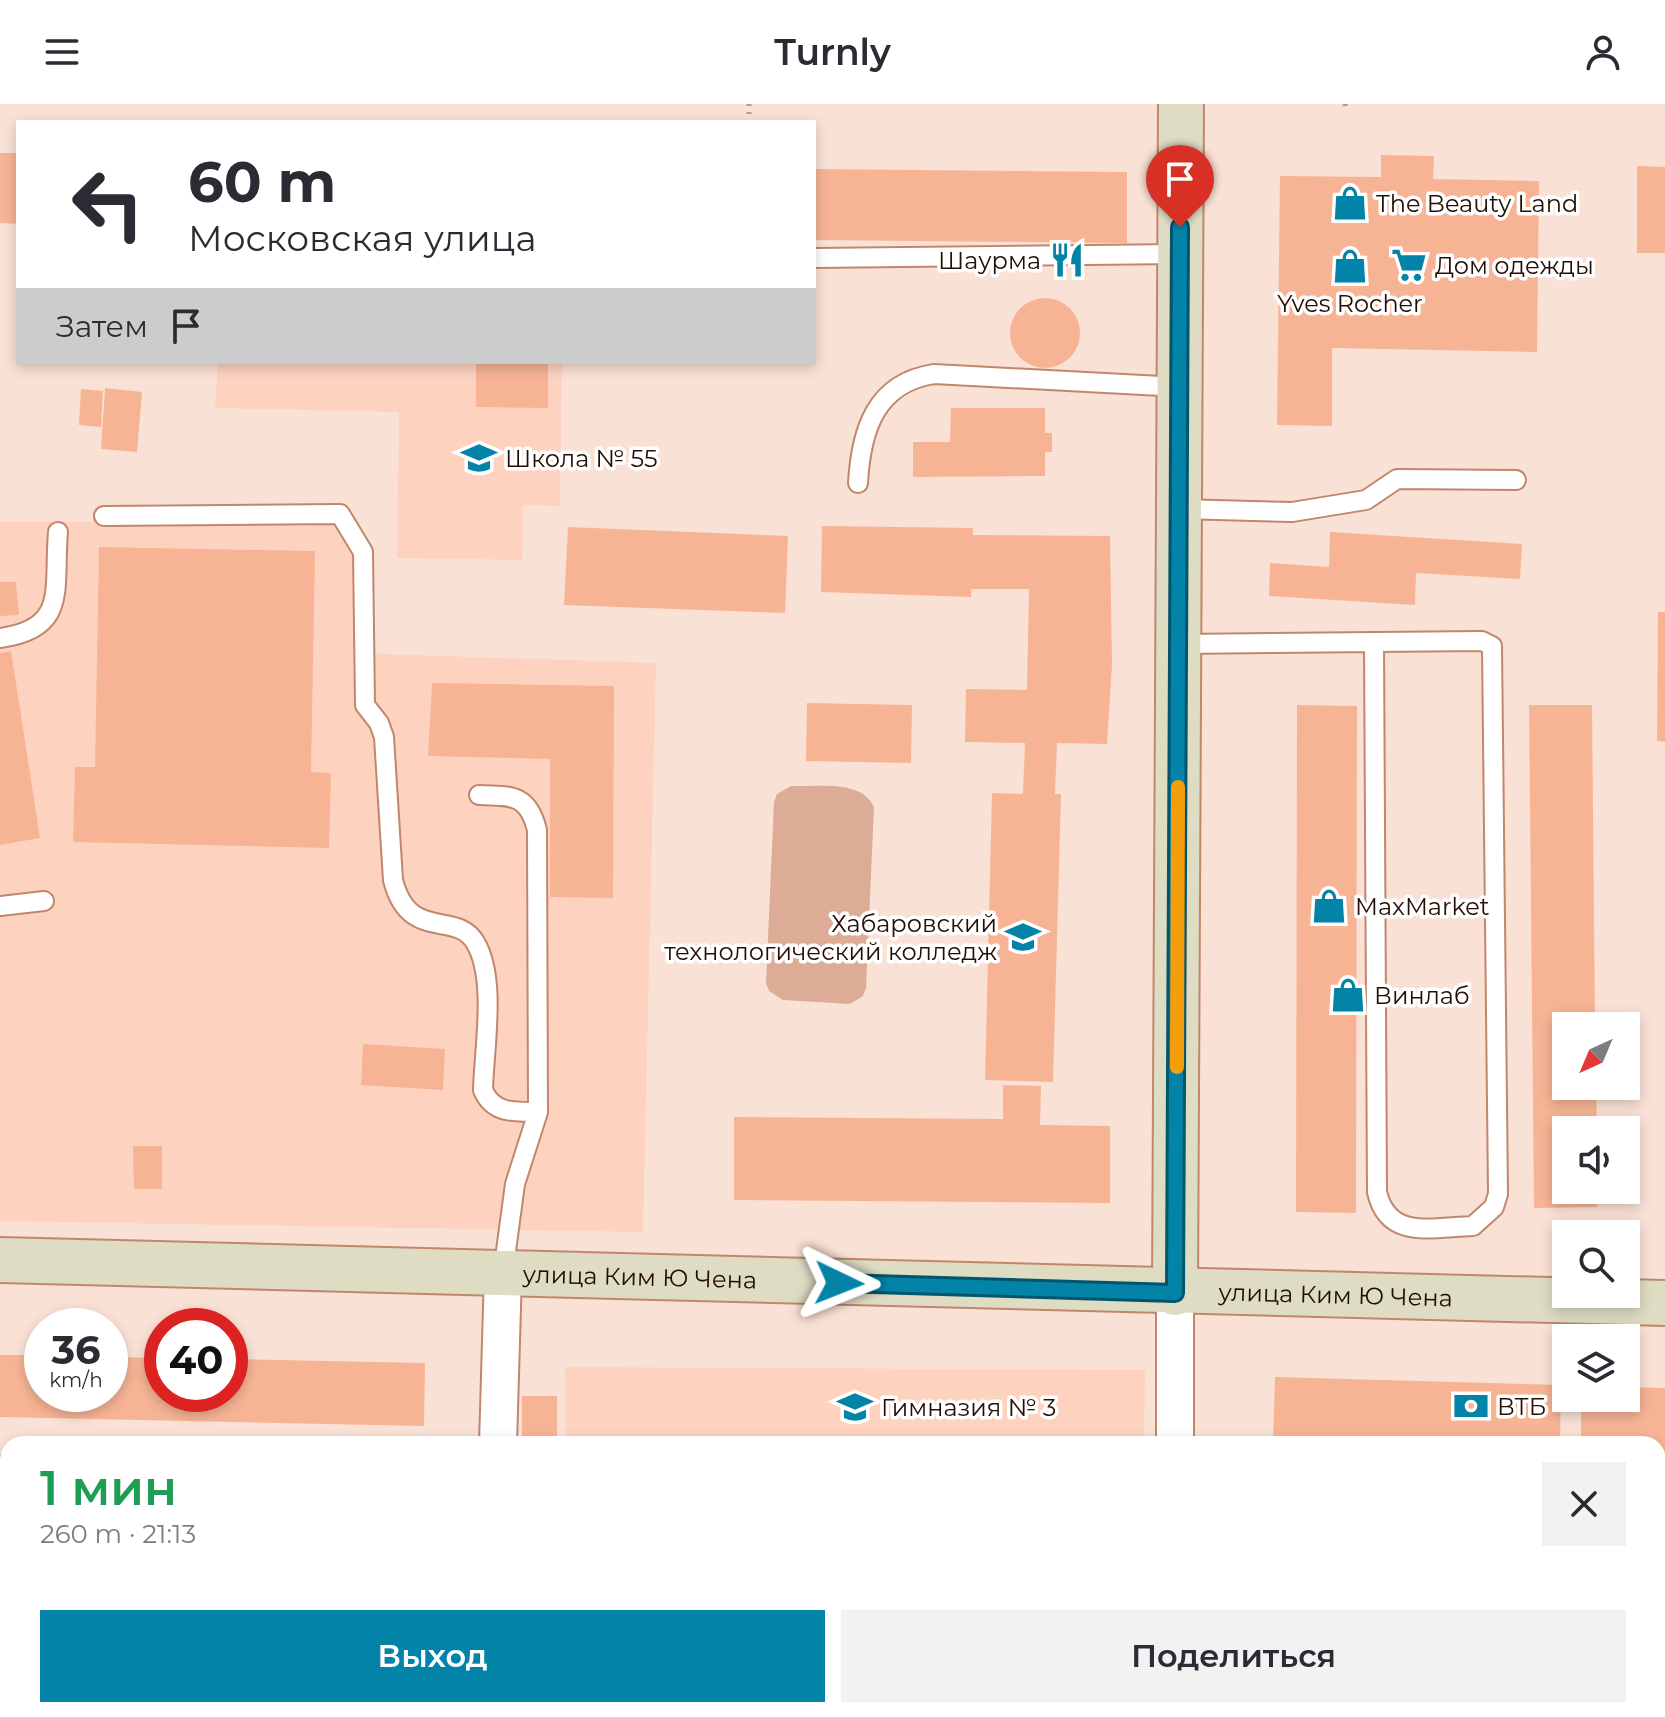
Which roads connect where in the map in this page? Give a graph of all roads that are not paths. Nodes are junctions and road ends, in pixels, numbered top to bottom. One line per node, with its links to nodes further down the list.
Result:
1 (1181, 104): 2 (street)
2 (1180, 254): 3 (lane); 4 (street)
3 (816, 258)
4 (1180, 387): 6 (lane); 7 (street)
5 (1516, 480): 7 (lane)
6 (858, 483)
7 (1179, 509): 12 (street)
8 (104, 516): 16 (lane)
9 (58, 532): 10 (lane)
10 (0, 638)
11 (1374, 642): 11 (lane); 12 (lane)
12 (1179, 644): 19 (street)
13 (479, 795): 16 (lane)
14 (44, 901): 15 (lane)
15 (0, 906)
16 (538, 1112): 18 (lane)
17 (0, 1260): 18 (street, улица Ким Ю Чена)
18 (503, 1273): 19 (street, улица Ким Ю Чена); 21 (street)
19 (1175, 1293): 20 (street, улица Ким Ю Чена); 22 (street)
20 (1665, 1303)
21 (498, 1436)
22 (1175, 1436)

